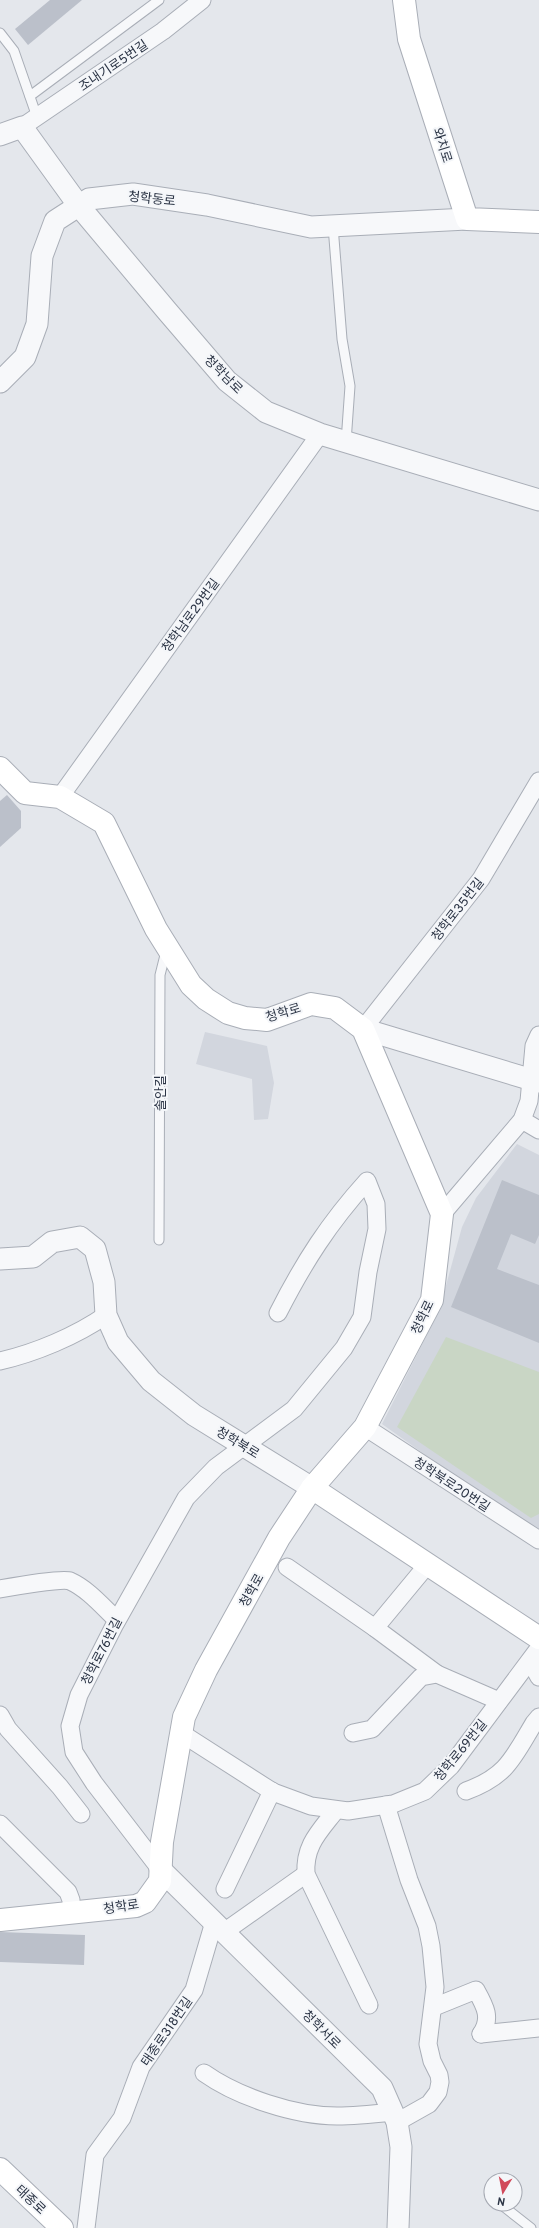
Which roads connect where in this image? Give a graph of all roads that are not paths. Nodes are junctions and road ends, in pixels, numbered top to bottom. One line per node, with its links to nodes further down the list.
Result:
1 (159, 0): 5 (lane)
2 (202, 0): 6 (street, 조내기로5번길)
3 (404, 0): 9 (main road, 와치로)
4 (0, 33): 5 (lane)
5 (30, 96): 6 (lane)
6 (30, 122): 7 (street); 8 (street, 청학남로)
7 (0, 135)
8 (79, 206): 11 (street, 청학동로); 12 (street, 청학동로); 13 (street, 청학남로)
9 (467, 219): 10 (main road); 11 (street, 청학동로)
10 (539, 222)
11 (333, 226): 14 (lane)
12 (0, 382)
13 (320, 434): 14 (street, 청학남로); 18 (street, 청학남로29번길)
14 (346, 442): 15 (street, 청학남로)
15 (539, 500)
16 (0, 768): 18 (main road, 청학로)
17 (539, 780): 20 (street, 청학로35번길)
18 (60, 797): 19 (main road, 청학로)
19 (167, 946): 20 (main road, 청학로); 26 (lane, 솔안길)
20 (363, 1029): 22 (street); 25 (main road, 청학로)
21 (539, 1035): 22 (street)
22 (534, 1080): 23 (street)
23 (522, 1120): 24 (street); 25 (street)
24 (539, 1130)
25 (442, 1214): 31 (main road, 청학로)
26 (159, 1240)
27 (0, 1259): 29 (street, 청학북로)
28 (278, 1313): 32 (street, 청학로76번길)
29 (106, 1315): 30 (street); 32 (street, 청학북로)
30 (0, 1361)
31 (365, 1427): 33 (main road, 청학로); 34 (street, 청학북로20번길)
32 (245, 1446): 33 (street, 청학북로); 38 (street, 청학로76번길)
33 (312, 1488): 35 (main road, 청학북로); 47 (main road, 청학로)
34 (539, 1540)
35 (428, 1564): 39 (street); 40 (main road, 청학북로)
36 (287, 1568): 39 (street)
37 (0, 1589): 38 (street)
38 (117, 1620): 55 (street, 청학로76번길)
39 (376, 1628): 42 (street)
40 (539, 1638)
41 (534, 1654): 43 (street); 44 (street, 청학로69번길)
42 (437, 1674): 44 (street); 48 (street)
43 (539, 1677)
44 (499, 1701): 51 (street, 청학로69번길)
45 (0, 1715): 53 (street)
46 (539, 1717): 49 (street)
47 (182, 1733): 50 (street, 청학로69번길); 55 (main road, 청학로)
48 (353, 1733)
49 (466, 1790)
50 (272, 1791): 52 (street, 청학로69번길); 57 (street)
51 (386, 1805): 52 (street, 청학로69번길); 62 (street)
52 (336, 1810): 56 (street)
53 (80, 1814)
54 (0, 1824): 58 (street)
55 (160, 1870): 58 (main road, 청학로); 60 (street, 청학서로)
56 (306, 1874): 60 (street); 61 (street)
57 (225, 1890)
58 (71, 1913): 59 (main road, 청학로)
59 (0, 1920)
60 (219, 1927): 65 (street, 청학서로); 69 (street, 태종로318번길)
61 (370, 2005)
62 (434, 2007): 63 (street); 65 (street)
63 (539, 2028)
64 (204, 2073): 65 (street)
65 (395, 2117): 70 (street, 청학서로)
66 (1, 2170): 68 (main road, 태종로)
67 (511, 2212): 71 (lane)
68 (62, 2228)
69 (86, 2228)
70 (398, 2228)
71 (531, 2228)

